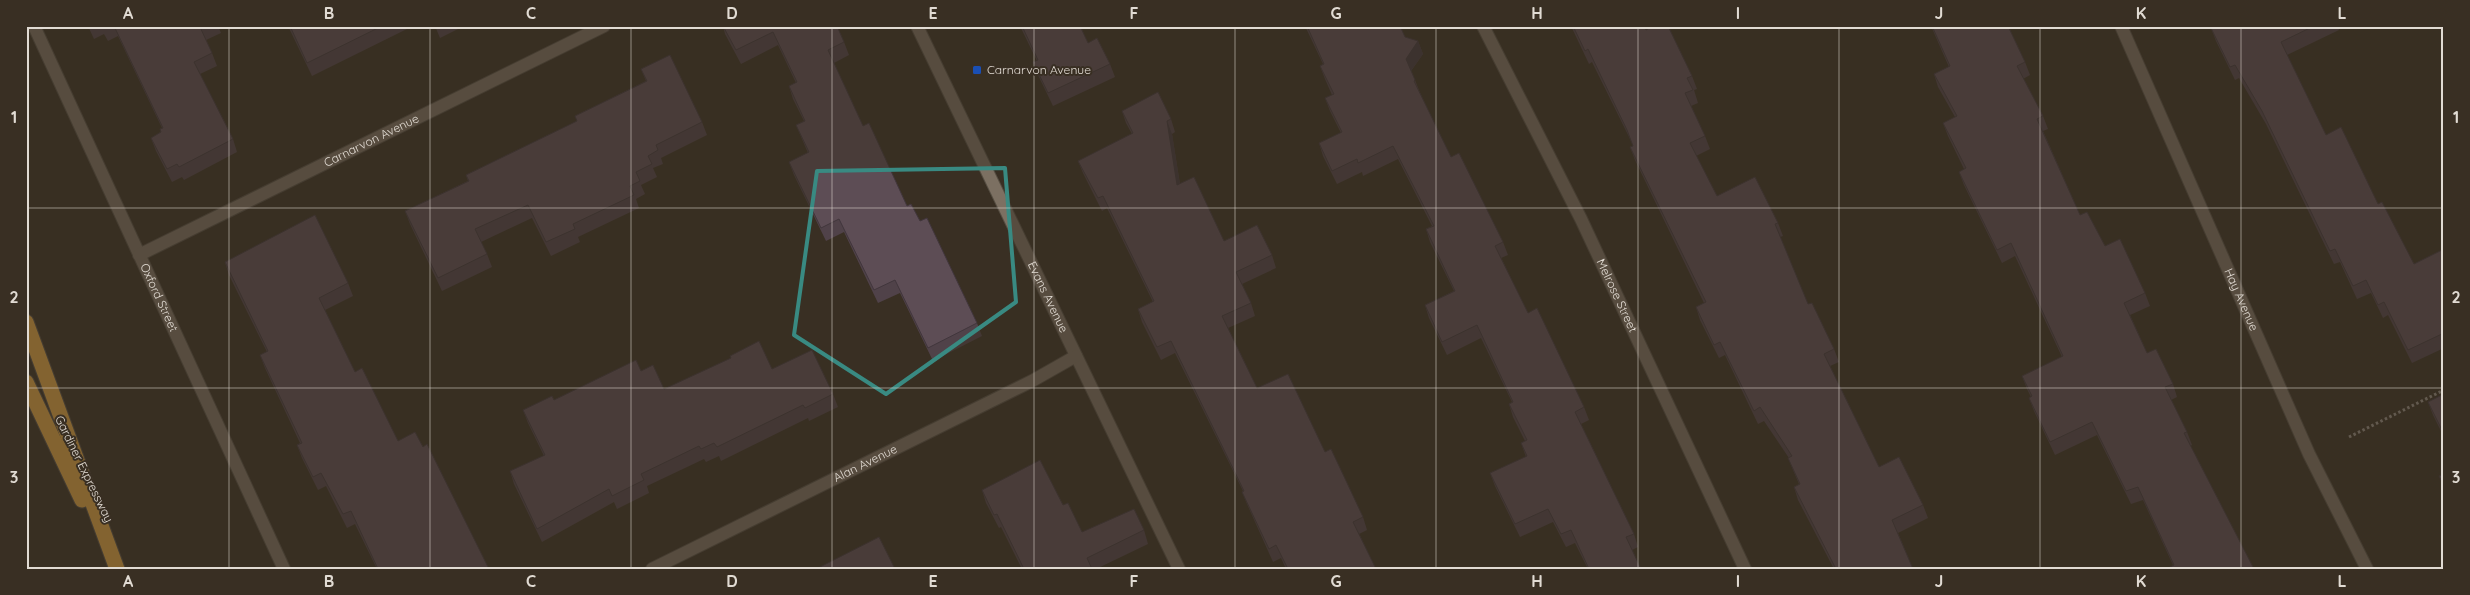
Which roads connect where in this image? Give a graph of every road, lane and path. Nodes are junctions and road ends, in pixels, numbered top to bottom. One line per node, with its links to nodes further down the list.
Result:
1 (34, 26): 6 (street, Oxford Street)
2 (604, 26): 6 (street, Carnarvon Avenue)
3 (918, 26): 8 (street, Evans Avenue)
4 (1483, 26): 16 (street, Melrose Street)
5 (2122, 26): 17 (street, Hay Avenue)
6 (139, 255): 13 (street, Oxford Street)
7 (26, 322): 12 (highway)
8 (1076, 356): 14 (street, Alan Avenue); 15 (street, Evans Avenue)
9 (26, 382): 12 (highway, Gardiner Expressway)
10 (2444, 390): 11 (path)
11 (2349, 437)
12 (116, 569)
13 (284, 569)
14 (652, 569)
15 (1179, 569)
16 (1745, 569)
17 (2367, 569)

